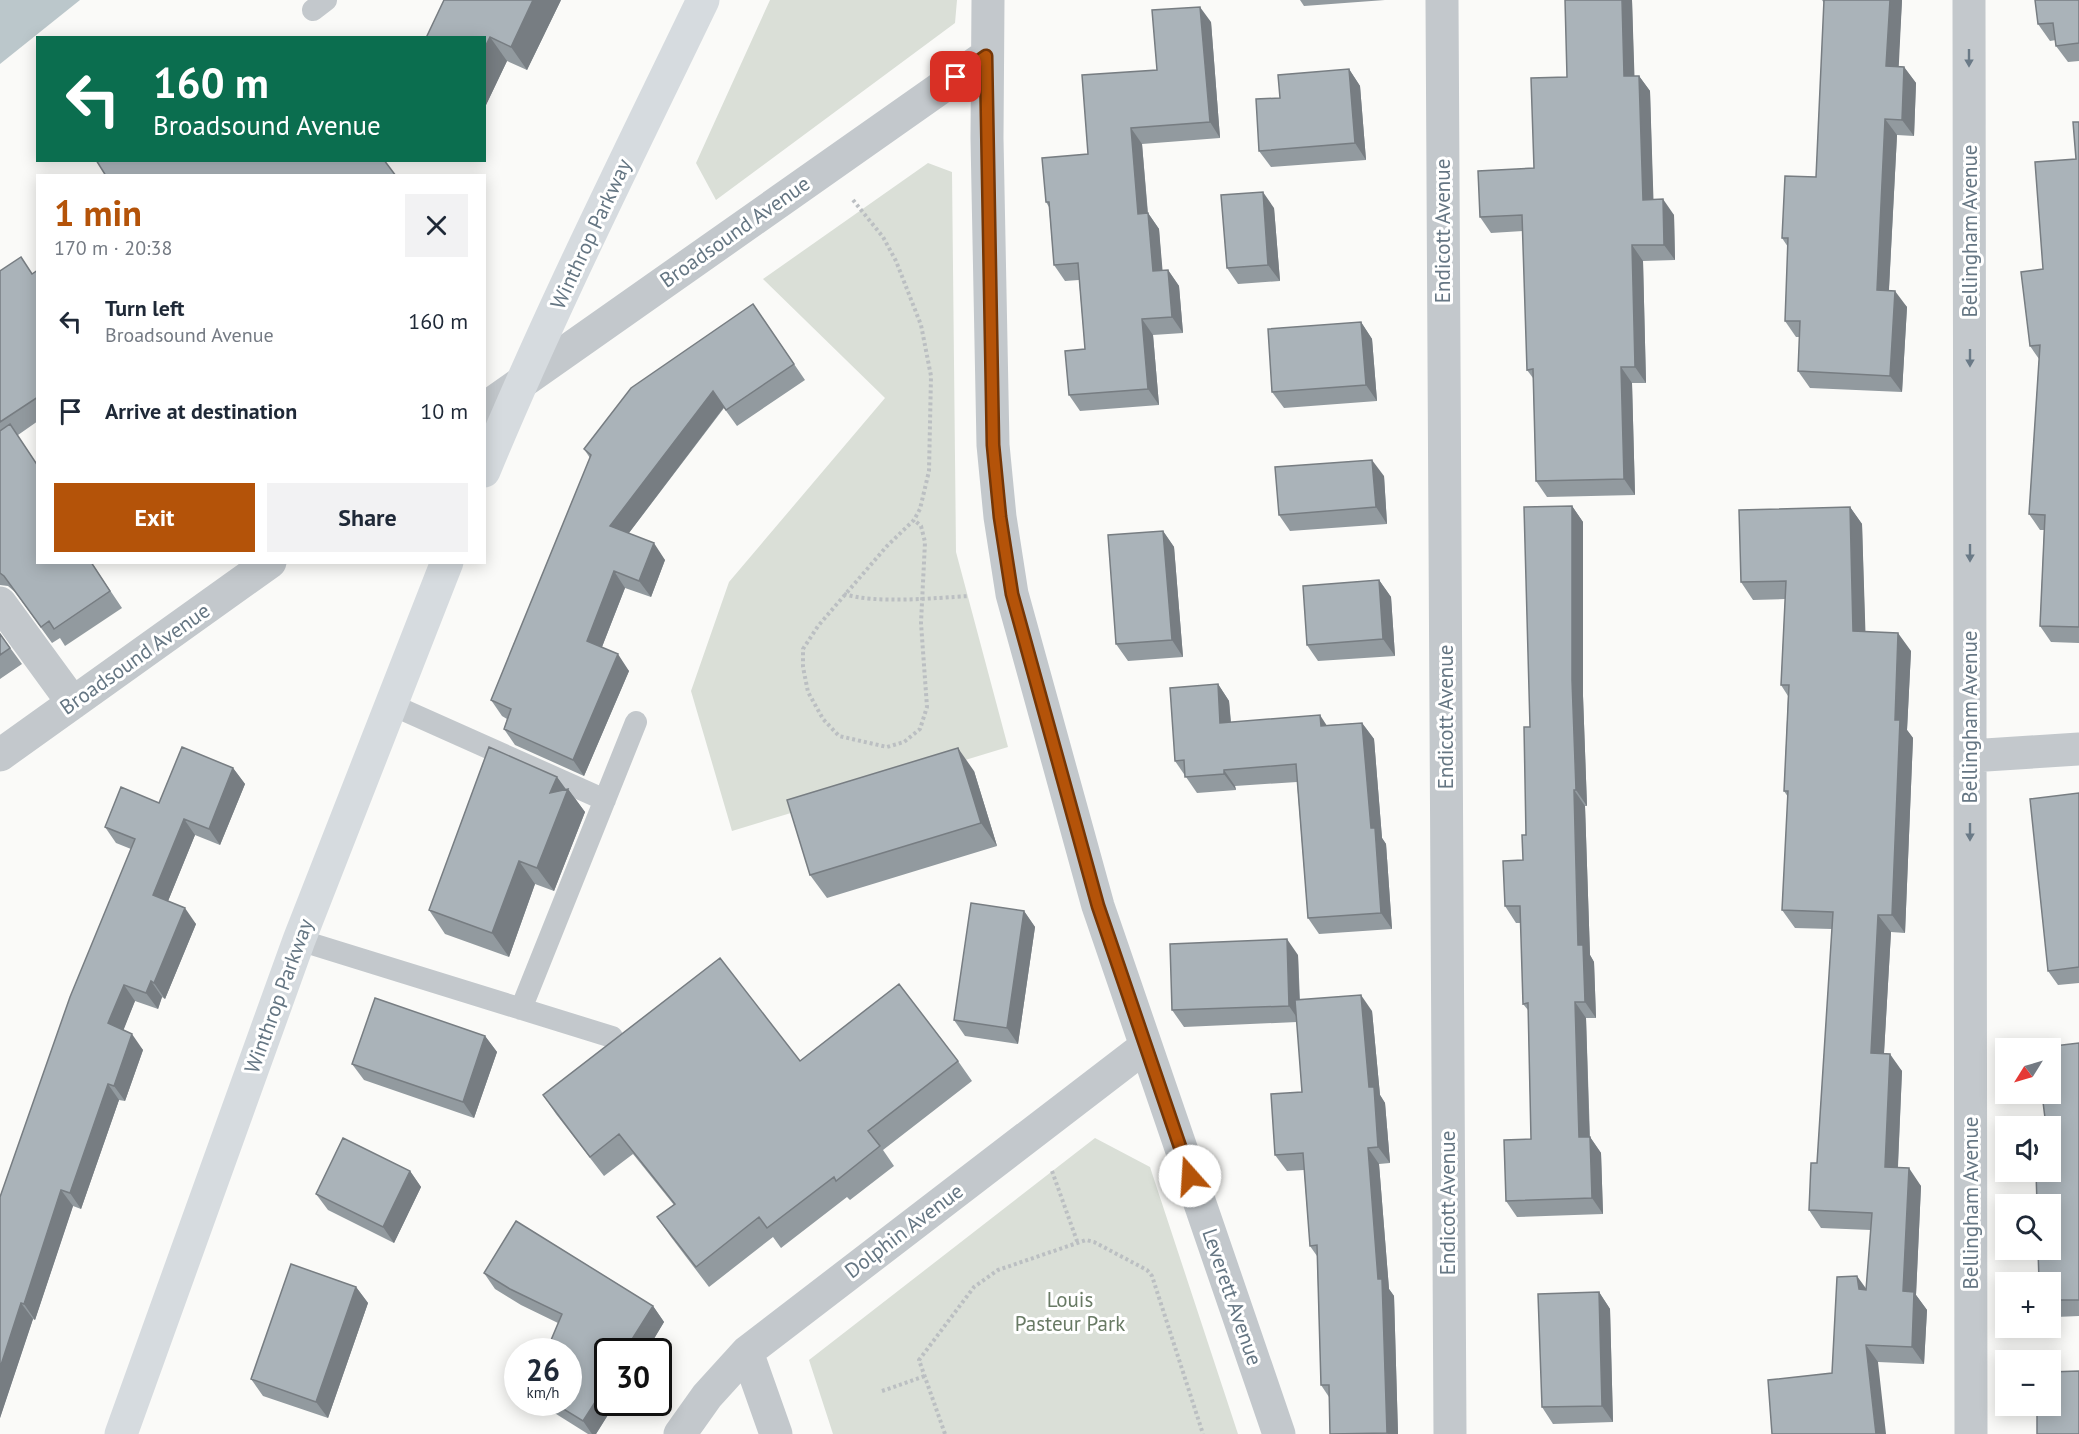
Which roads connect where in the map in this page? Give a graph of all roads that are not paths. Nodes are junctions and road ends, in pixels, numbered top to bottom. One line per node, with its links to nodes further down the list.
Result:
1 (703, 0): 6 (main road, Winthrop Parkway)
2 (988, 0): 5 (street, Leverett Avenue)
3 (1442, 0): 28 (street, Endicott Avenue)
4 (1969, 0): 17 (street, Bellingham Avenue, one-way to 17)
5 (986, 56): 6 (street, Broadsound Avenue); 22 (street, Leverett Avenue)
6 (522, 383): 7 (street, Broadsound Avenue); 8 (main road, Winthrop Parkway)
7 (486, 408)
8 (486, 466)
9 (267, 564): 12 (street, Broadsound Avenue)
10 (446, 564): 13 (main road, Winthrop Parkway)
11 (0, 603): 12 (street)
12 (73, 703): 16 (street, Broadsound Avenue)
13 (390, 704): 18 (lane); 19 (main road, Winthrop Parkway)
14 (636, 722): 18 (lane)
15 (2079, 749): 17 (street)
16 (0, 755)
17 (1970, 756): 29 (street, Bellingham Avenue, one-way to 29)
18 (604, 800): 20 (lane)
19 (299, 940): 20 (lane); 24 (main road, Winthrop Parkway)
20 (521, 1009): 21 (lane)
21 (612, 1037)
22 (1146, 1046): 23 (street, Dolphin Avenue); 27 (street, Leverett Avenue)
23 (747, 1352): 25 (street, Dolphin Avenue); 26 (street)
24 (121, 1434)
25 (680, 1434)
26 (776, 1434)
27 (1279, 1434)
28 (1450, 1434)
29 (1971, 1434)

